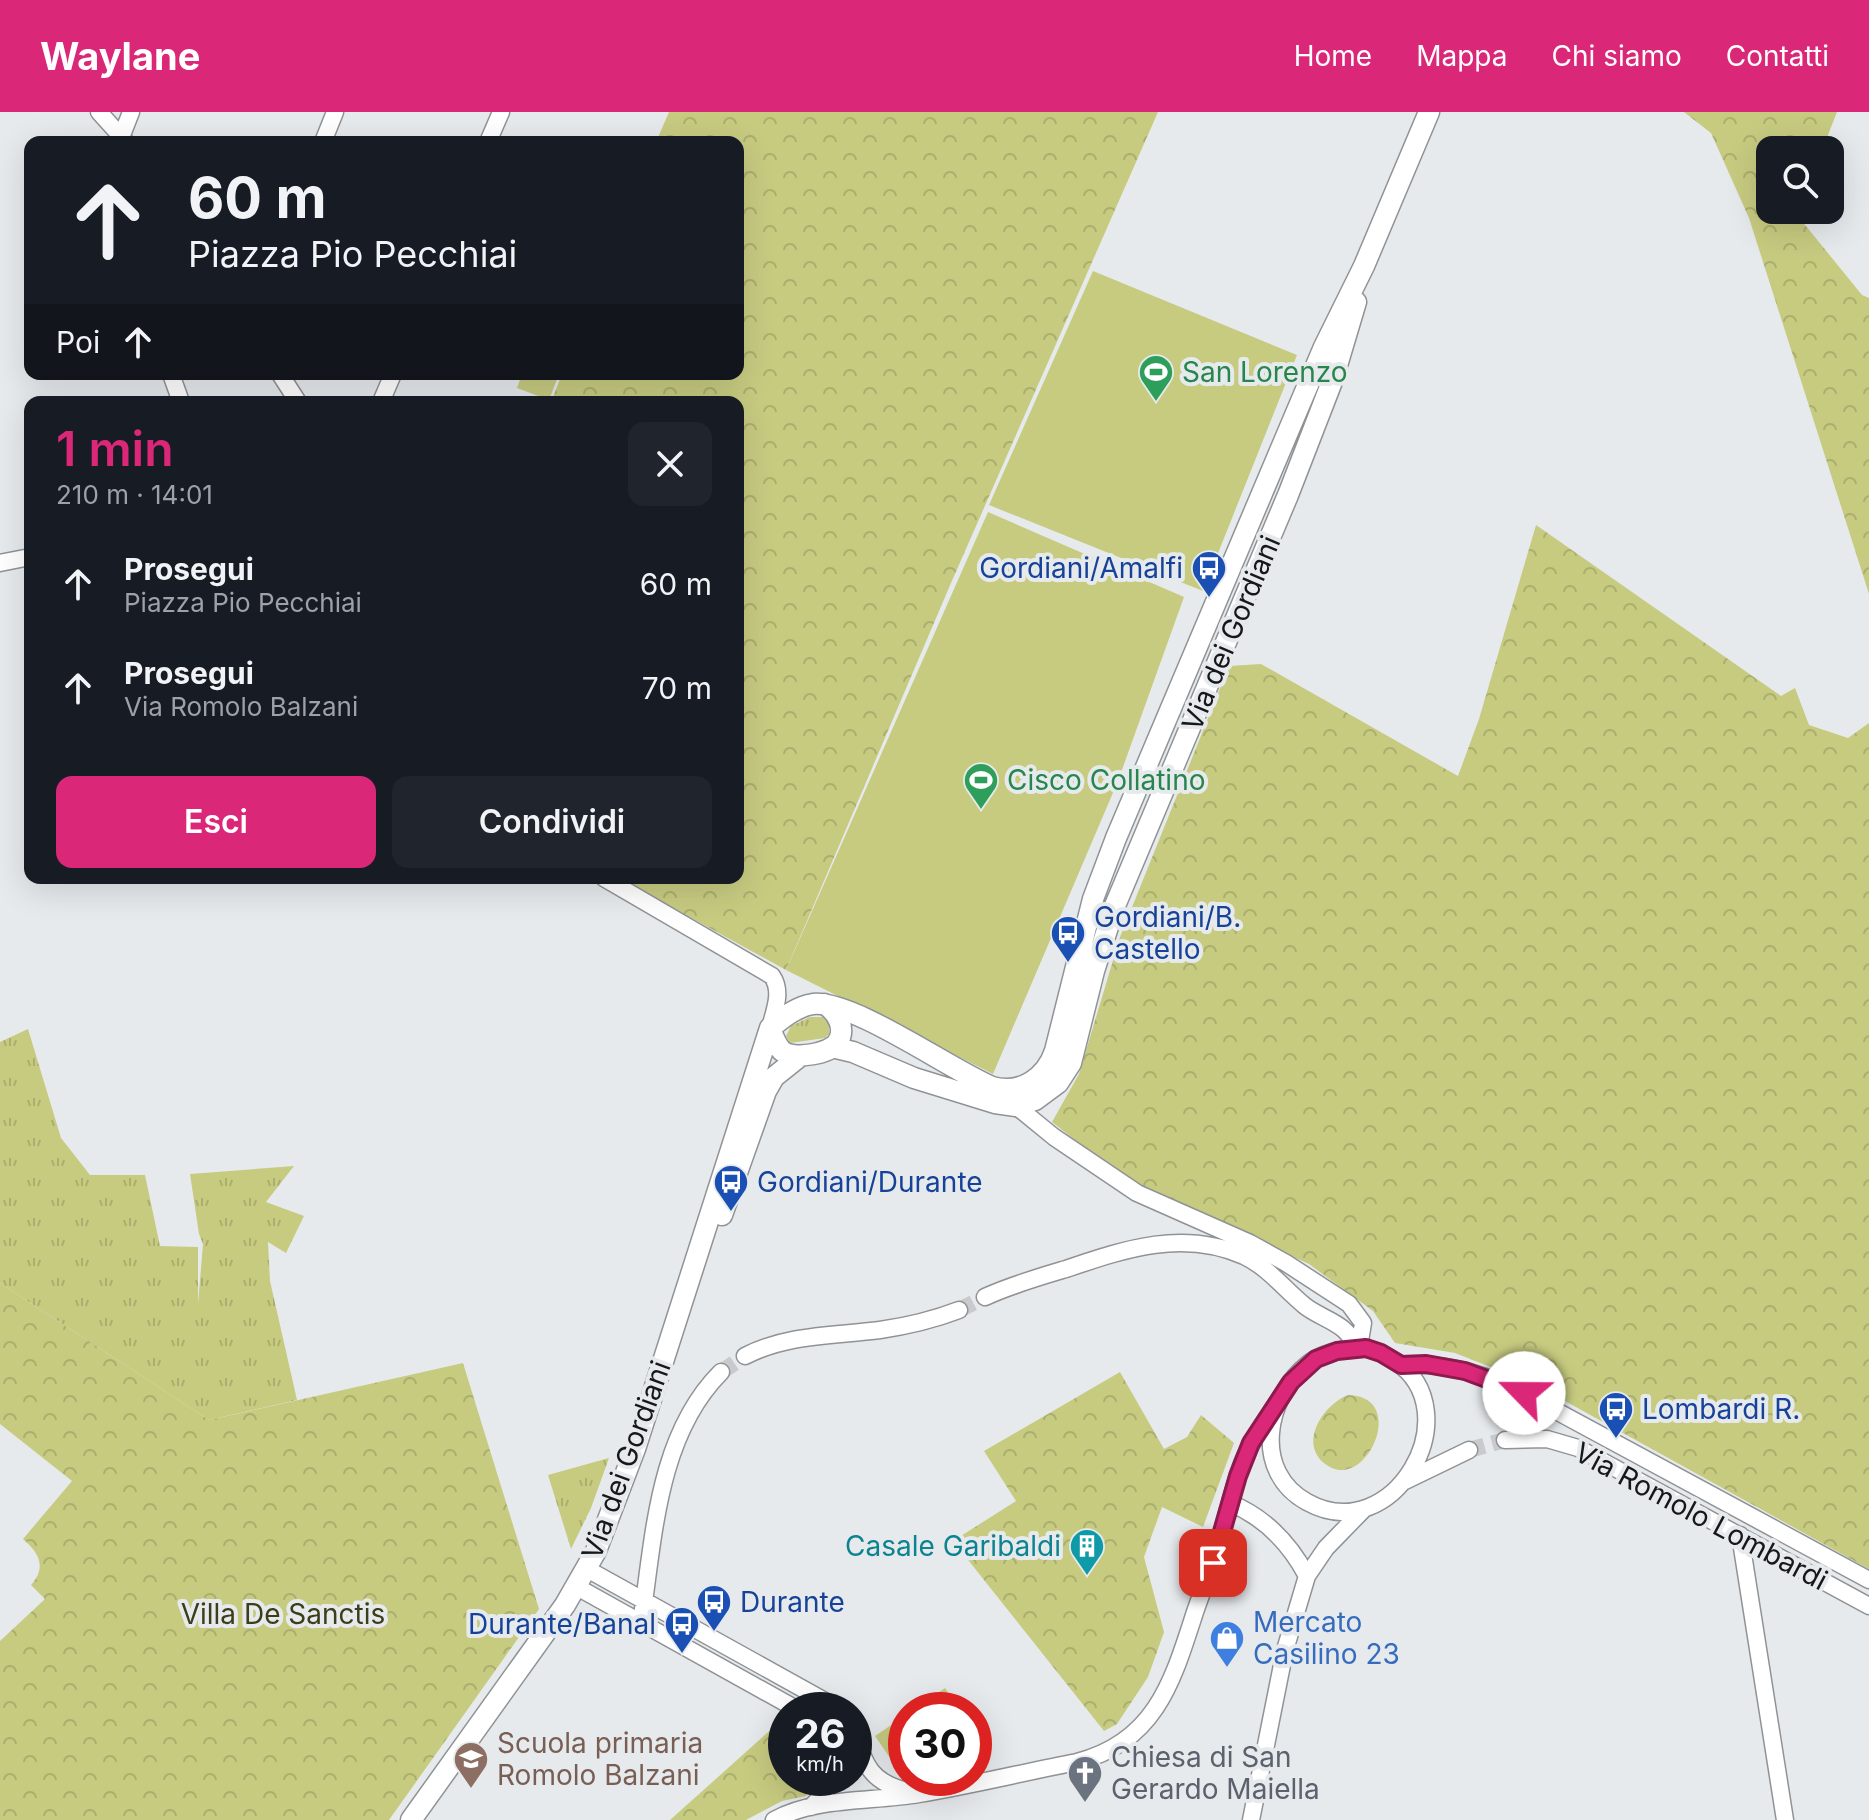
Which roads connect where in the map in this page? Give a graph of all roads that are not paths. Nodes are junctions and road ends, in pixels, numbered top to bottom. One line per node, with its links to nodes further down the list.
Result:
1 (99, 112): 6 (street)
2 (131, 112): 7 (street)
3 (335, 112): 8 (street)
4 (501, 112): 9 (street)
5 (1429, 112): 10 (street, Via dei Gordiani)
6 (121, 136)
7 (125, 136)
8 (325, 136)
9 (491, 136)
10 (1364, 266): 14 (street, Via dei Gordiani); 18 (street, Via dei Gordiani)
11 (24, 558): 12 (street)
12 (0, 563)
13 (614, 884): 15 (street)
14 (824, 1004): 15 (street); 16 (street)
15 (770, 1028): 17 (street); 19 (street, Via dei Gordiani)
16 (832, 1047): 17 (street); 18 (street)
17 (799, 1057): 19 (street, Via dei Gordiani)
18 (1016, 1106): 22 (street)
19 (688, 1287): 33 (street, Via dei Gordiani)
20 (985, 1297): 22 (street)
21 (959, 1310): 23 (street)
22 (1357, 1347): 24 (street); 26 (street)
23 (745, 1356)
24 (1401, 1365): 29 (street); 35 (street, Via Romolo Lombardi)
25 (721, 1372): 37 (street)
26 (1275, 1409): 30 (street); 31 (street)
27 (1506, 1444): 32 (street, Via Romolo Lombardi)
28 (1471, 1455): 29 (street)
29 (1404, 1482): 31 (street)
30 (1230, 1503): 34 (street); 42 (street)
31 (1363, 1510): 34 (street)
32 (1740, 1535): 38 (street, Via Romolo Lombardi); 49 (street)
33 (587, 1569): 36 (street, Via dei Gordiani); 37 (street)
34 (1307, 1576): 48 (street)
35 (1869, 1580)
36 (577, 1587): 39 (street); 46 (street, Via dei Gordiani)
37 (644, 1602): 39 (street); 40 (street)
38 (1869, 1606)
39 (641, 1623): 41 (street)
40 (808, 1692)
41 (768, 1693)
42 (992, 1779)
43 (822, 1796): 45 (street)
44 (902, 1796): 45 (street)
45 (811, 1807): 47 (street)
46 (411, 1820)
47 (774, 1820)
48 (1251, 1820)
49 (1785, 1820)

